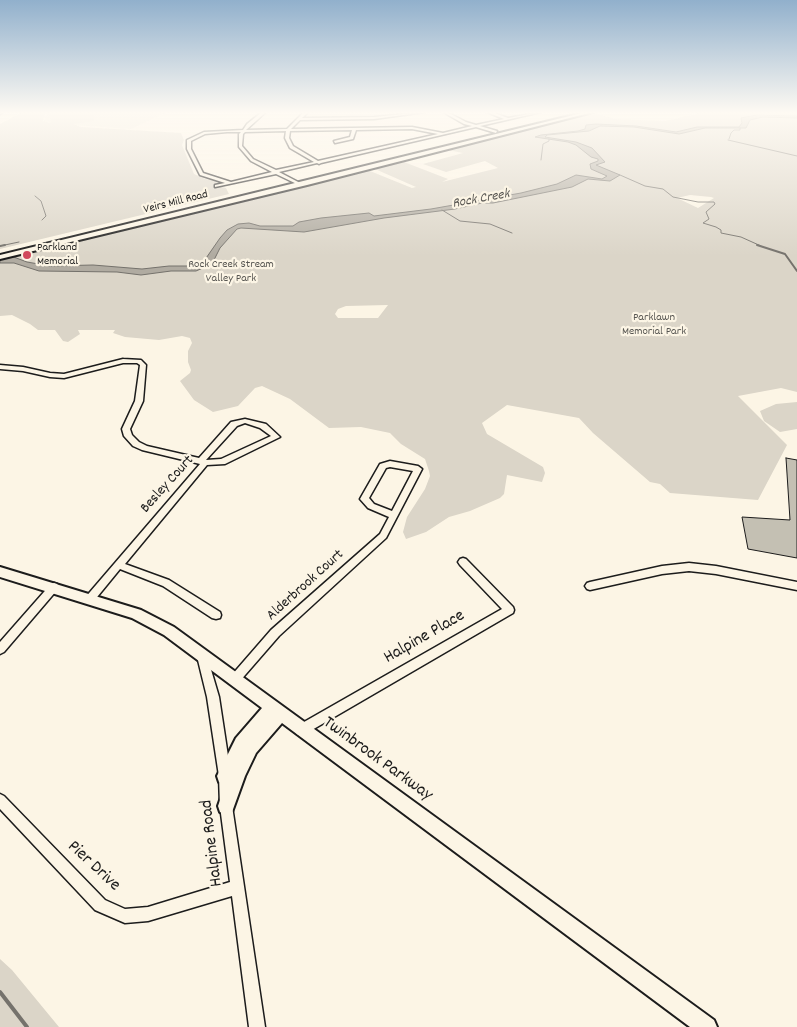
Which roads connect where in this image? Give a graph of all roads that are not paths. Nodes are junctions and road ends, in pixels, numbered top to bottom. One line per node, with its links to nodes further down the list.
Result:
1 (195, 160): 10 (street)
2 (252, 160): 8 (street)
3 (313, 160): 7 (street)
4 (332, 160): 7 (street)
5 (381, 160): 9 (main road, Veirs Mill Road)
6 (395, 160): 11 (main road, Veirs Mill Road)
7 (319, 163): 8 (street)
8 (275, 173): 9 (street); 10 (street)
9 (294, 181): 11 (street); 13 (main road, Veirs Mill Road)
10 (232, 183): 12 (street)
11 (301, 184): 13 (main road, Veirs Mill Road)
12 (216, 186)
13 (1, 255)
14 (0, 367): 15 (street)
15 (203, 462): 15 (street, Besley Court); 18 (street, Besley Court)
16 (394, 514): 16 (street, Alderbrook Court); 27 (street, Alderbrook Court)
17 (463, 562): 29 (street, Halpine Place)
18 (118, 565): 23 (street, Besley Court); 24 (street)
19 (0, 572): 22 (main road, Twinbrook Parkway)
20 (590, 586): 21 (street)
21 (797, 586)
22 (54, 587): 23 (main road, Twinbrook Parkway); 25 (street)
23 (89, 599): 26 (main road, Twinbrook Parkway)
24 (216, 615)
25 (0, 649)
26 (202, 656): 27 (main road, Twinbrook Parkway); 30 (street, Halpine Road)
27 (235, 679): 28 (main road, Twinbrook Parkway)
28 (276, 711): 29 (main road, Twinbrook Parkway); 30 (main road); 32 (main road)
29 (302, 730): 35 (main road, Twinbrook Parkway)
30 (225, 776): 32 (street, Halpine Road)
31 (0, 800): 33 (street, Pier Drive)
32 (226, 806): 33 (street, Halpine Road)
33 (237, 886): 34 (street, Halpine Road)
34 (257, 1027)
35 (707, 1027)

